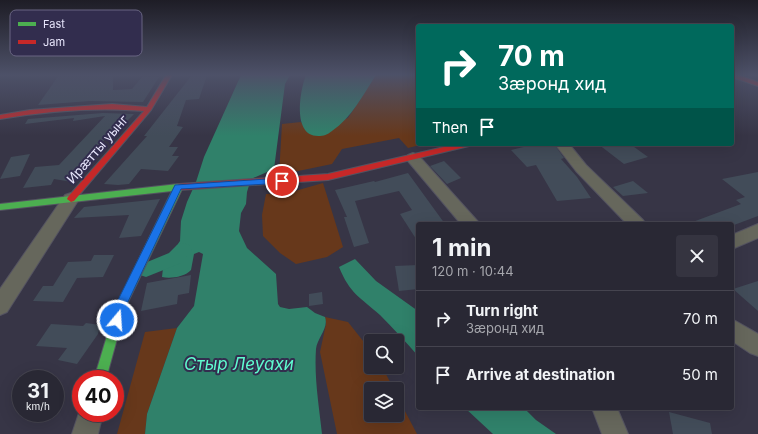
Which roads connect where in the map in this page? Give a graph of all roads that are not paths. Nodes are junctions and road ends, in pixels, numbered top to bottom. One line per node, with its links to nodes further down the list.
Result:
1 (157, 95): 2 (street, Ирæтты уынг)
2 (149, 109): 3 (street); 8 (street, Ирæтты уынг)
3 (0, 117)
4 (458, 146): 6 (street)
5 (564, 146): 11 (street)
6 (412, 158): 7 (street); 10 (street)
7 (178, 187): 8 (street); 17 (street)
8 (71, 199): 9 (street); 14 (street)
9 (0, 206)
10 (469, 222)
11 (635, 222)
12 (758, 231): 13 (street)
13 (734, 241)
14 (1, 303)
15 (734, 330): 16 (street)
16 (758, 346)
17 (103, 370)
18 (605, 410): 21 (street)
19 (88, 422): 20 (street)
20 (85, 434)
21 (615, 434)

